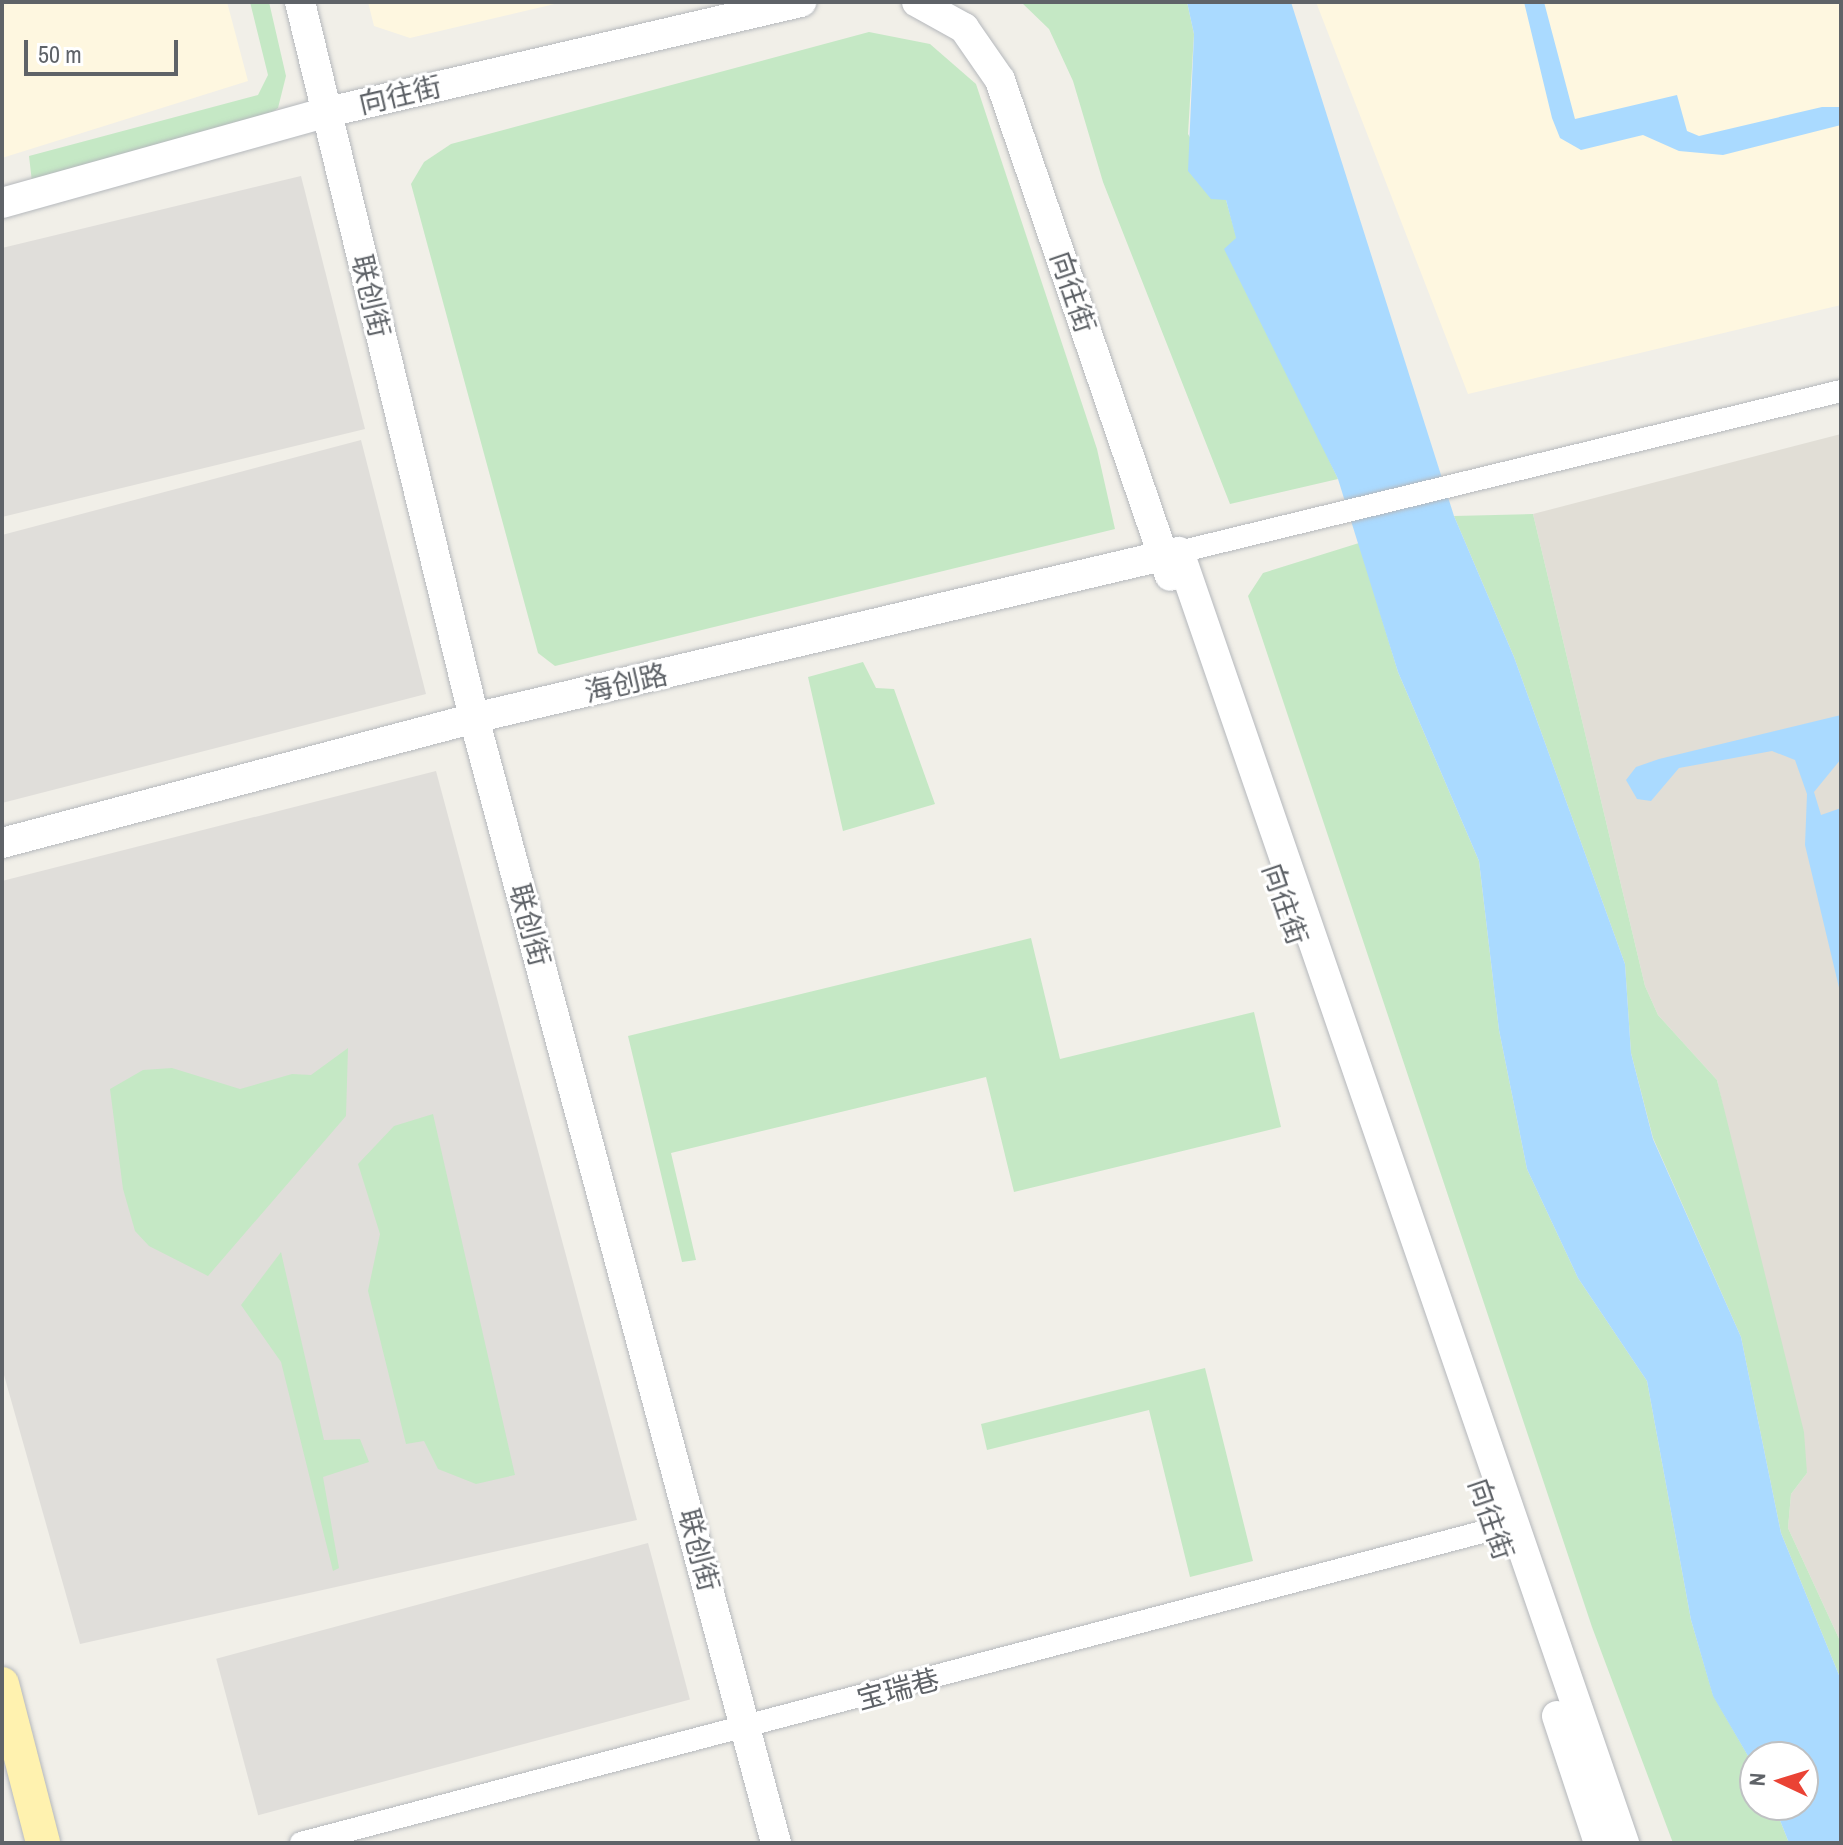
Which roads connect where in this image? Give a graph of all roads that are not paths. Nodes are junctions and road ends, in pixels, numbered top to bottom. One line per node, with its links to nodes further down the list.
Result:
1 (300, 2): 4 (street, 联创街)
2 (801, 2): 4 (street, 向往街)
3 (917, 2): 7 (street, 向往街)
4 (328, 112): 5 (street, 向往街); 8 (street, 联创街)
5 (2, 203)
6 (1841, 391): 7 (street, 海创路)
7 (1171, 554): 8 (street, 海创路); 10 (street, 向往街); 17 (street, 向往街)
8 (474, 718): 9 (street, 海创路); 12 (street, 联创街)
9 (2, 843)
10 (1494, 1529): 12 (street, 宝瑞巷); 16 (street, 向往街)
11 (2, 1684): 13 (main road)
12 (747, 1728): 14 (street, 宝瑞巷); 15 (street, 联创街)
13 (43, 1843)
14 (301, 1843)
15 (776, 1843)
16 (1599, 1843)
17 (1624, 1843)

